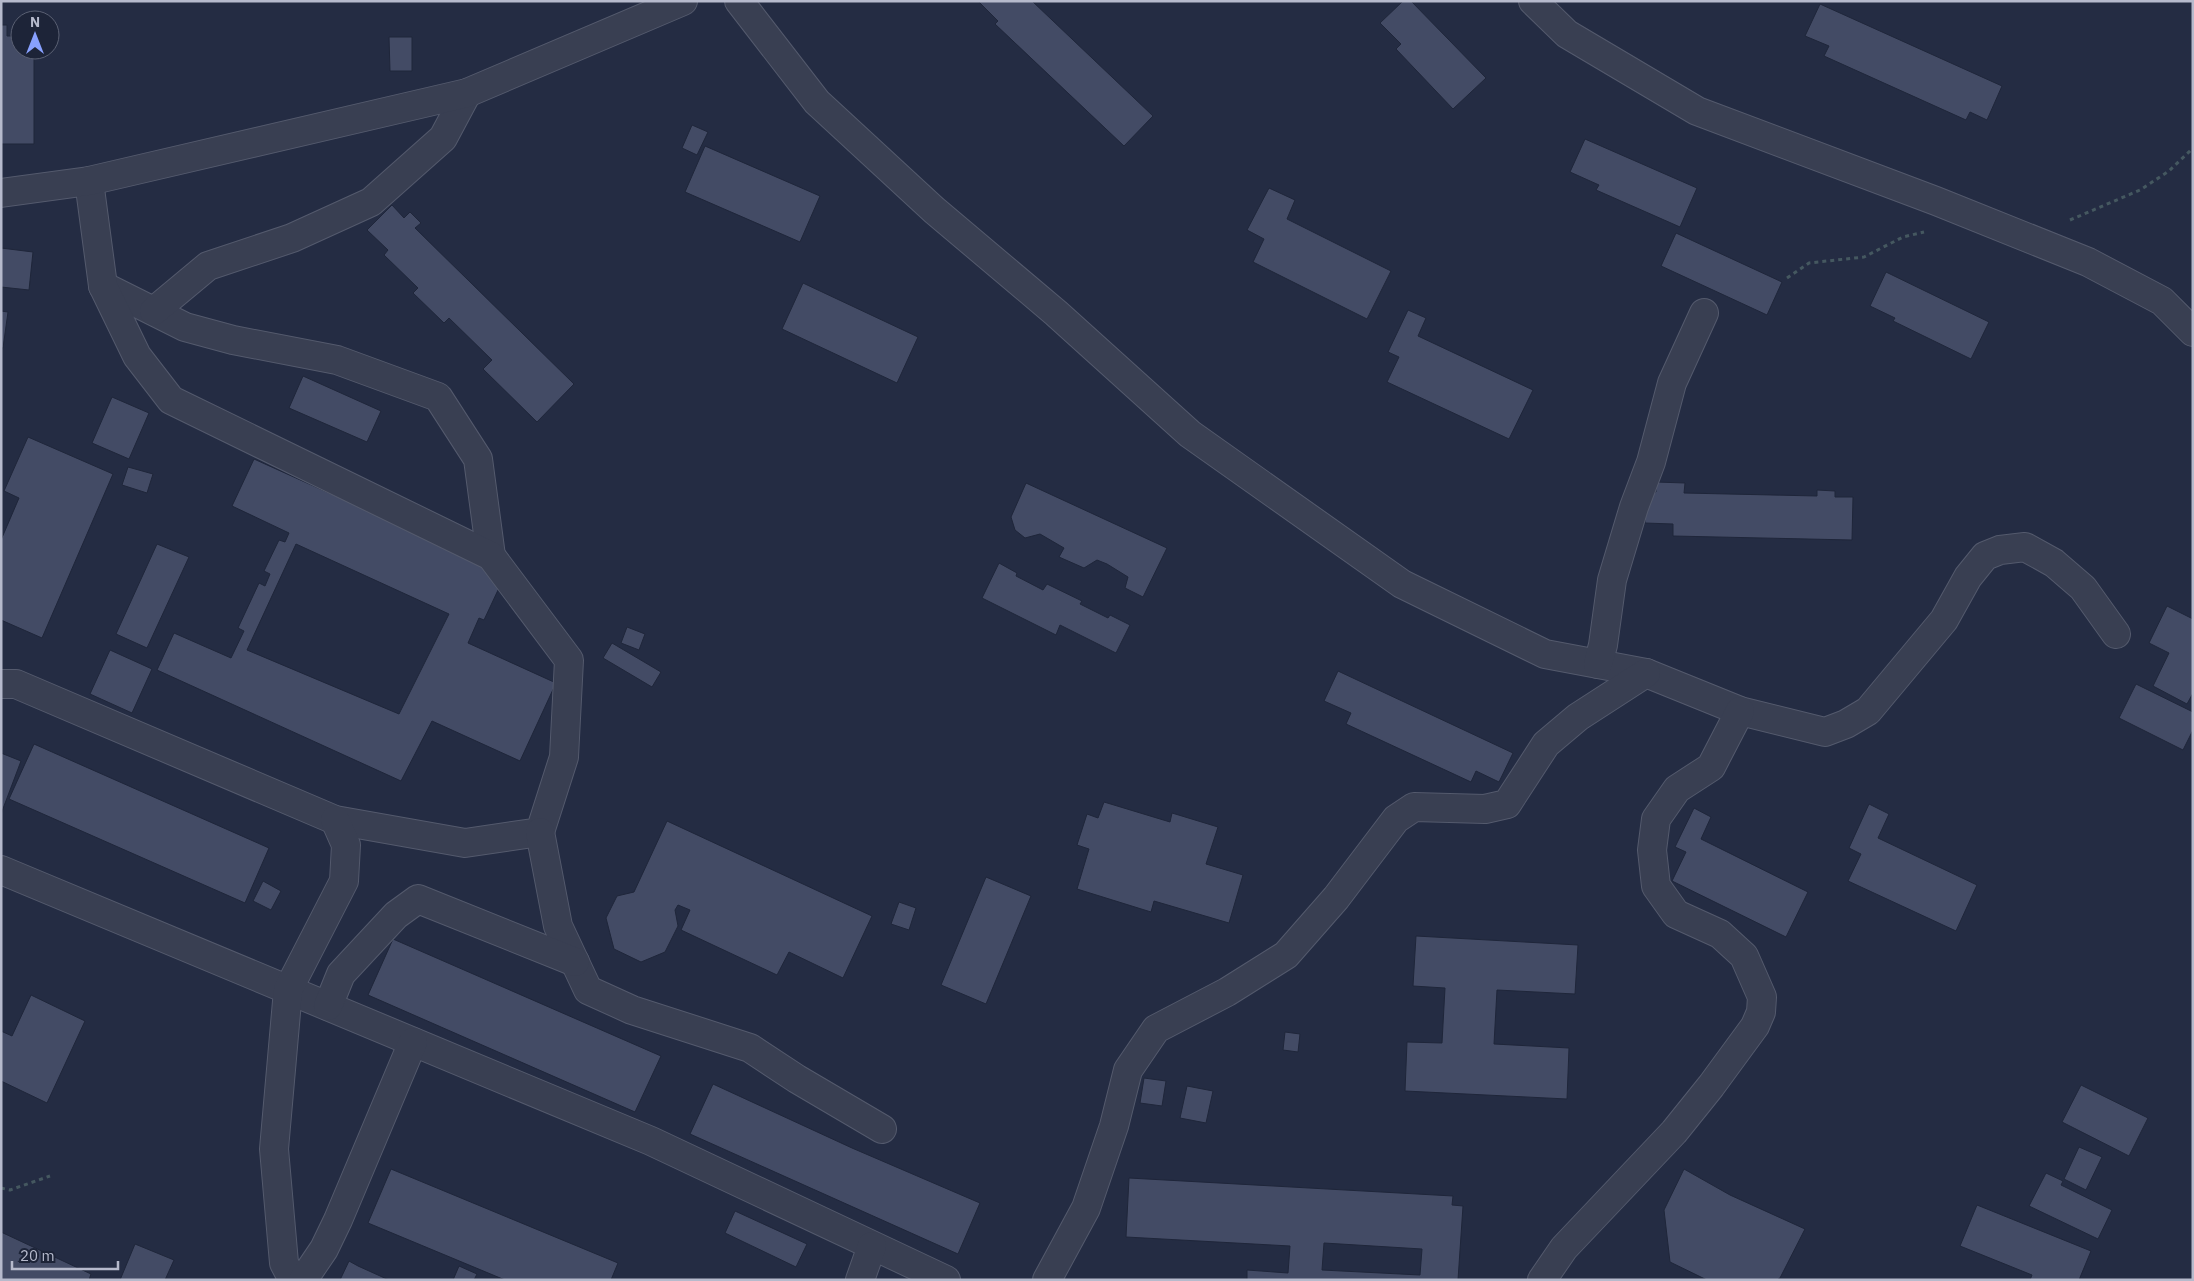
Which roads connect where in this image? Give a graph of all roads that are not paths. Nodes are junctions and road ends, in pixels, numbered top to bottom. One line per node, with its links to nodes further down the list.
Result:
1 (739, 1): 13 (street)
2 (1533, 1): 10 (street)
3 (680, 2): 4 (street)
4 (467, 94): 5 (street); 8 (street)
5 (89, 181): 6 (street); 7 (street)
6 (1, 193)
7 (103, 286): 8 (street); 11 (street)
8 (154, 311): 11 (street)
9 (1704, 313): 13 (street)
10 (2193, 332)
11 (491, 556): 18 (street)
12 (2116, 634): 16 (street)
13 (1598, 664): 14 (street)
14 (1646, 673): 16 (street); 30 (street)
15 (1, 684): 17 (street)
16 (1740, 711): 31 (street)
17 (335, 820): 18 (street); 21 (street)
18 (540, 832): 20 (street)
19 (1, 870): 21 (street)
20 (575, 962): 22 (street); 24 (street)
21 (288, 990): 22 (street); 26 (street)
22 (328, 1006): 23 (street)
23 (413, 1042): 25 (street); 27 (street)
24 (882, 1129)
25 (872, 1246): 28 (street); 29 (street)
26 (293, 1280)
27 (303, 1280)
28 (860, 1280)
29 (946, 1280)
30 (1047, 1280)
31 (1542, 1280)

